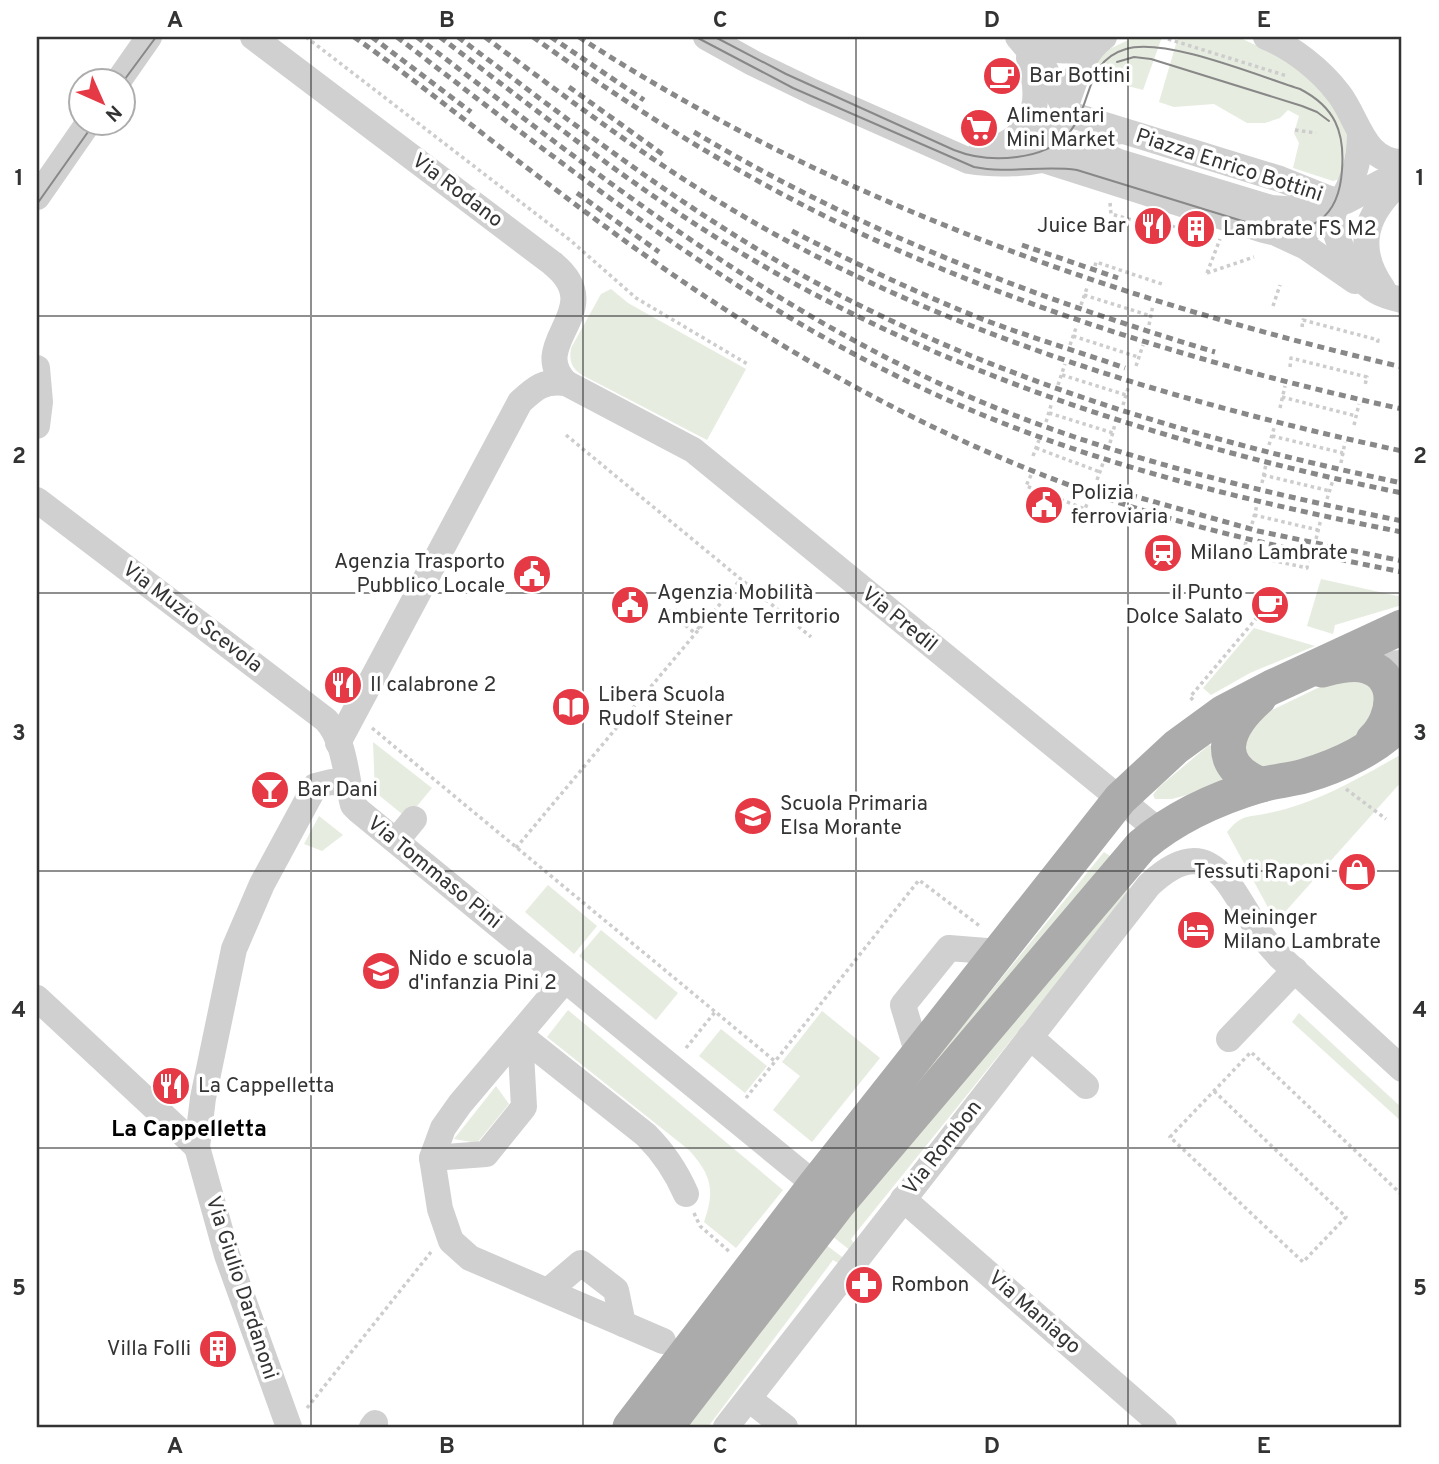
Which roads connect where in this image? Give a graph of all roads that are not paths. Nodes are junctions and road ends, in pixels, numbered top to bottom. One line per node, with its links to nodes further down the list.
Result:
1 (149, 37): 8 (street)
2 (253, 37): 25 (street, Via Rodano)
3 (1266, 37): 7 (street)
4 (709, 38): 14 (street, Piazza Enrico Bottini)
5 (1021, 38): 6 (street); 9 (street); 14 (street)
6 (1099, 41): 9 (street)
7 (1293, 57): 11 (street)
8 (129, 66)
9 (1065, 109): 10 (street, Piazza Enrico Bottini); 13 (street); 17 (street)
10 (1122, 131): 13 (street, Piazza Enrico Bottini); 21 (street, Piazza Enrico Bottini)
11 (1360, 134): 16 (street); 21 (street, Piazza Enrico Bottini)
12 (79, 136): 20 (street)
13 (1082, 145): 15 (street, Piazza Enrico Bottini); 19 (street); 21 (street, Piazza Enrico Bottini)
14 (957, 156): 17 (street, Piazza Enrico Bottini)
15 (1044, 160): 17 (street, Piazza Enrico Bottini); 19 (street, Piazza Enrico Bottini)
16 (1402, 162)
17 (996, 163)
18 (1402, 178): 21 (street, Piazza Enrico Bottini); 23 (street, Piazza Enrico Bottini)
19 (1108, 188): 22 (street, Piazza Enrico Bottini)
20 (37, 197)
21 (1339, 204): 22 (street, Piazza Enrico Bottini); 23 (street, Piazza Enrico Bottini)
22 (1273, 232): 23 (street)
23 (1389, 296)
24 (37, 368): 26 (street)
25 (566, 383): 34 (street); 38 (street, Via Predil)
26 (37, 426)
27 (37, 500): 34 (street, Via Muzio Scevola)
28 (1402, 627): 31 (main road)
29 (1402, 663): 30 (street)
30 (1363, 665): 31 (main road); 35 (main road)
31 (1284, 681): 37 (main road); 38 (main road, Via Rombon)
32 (1402, 721): 35 (main road)
33 (1402, 736): 35 (street)
34 (338, 743): 36 (street, Via Tommaso Pini)
35 (1348, 766): 37 (main road)
36 (347, 783): 41 (street, Via Tommaso Pini); 50 (street)
37 (1262, 785): 40 (main road, Via Rombon)
38 (1120, 799): 40 (street, Via Predil); 53 (main road, Via Rombon)
39 (414, 820): 41 (street)
40 (1159, 831): 53 (main road, Via Rombon)
41 (396, 841): 43 (street, Via Tommaso Pini)
42 (1295, 970): 46 (street, Via Rombon); 47 (street); 48 (street)
43 (565, 980): 45 (street); 53 (street, Via Tommaso Pini)
44 (38, 1000): 50 (street)
45 (520, 1035): 51 (street); 51 (street); 52 (street)
46 (1030, 1037): 49 (street); 54 (street, Via Rombon)
47 (1229, 1039)
48 (1402, 1069)
49 (1086, 1086)
50 (197, 1147): 59 (street, Via Giulio Dardanoni)
51 (432, 1158): 55 (street)
52 (686, 1194)
53 (827, 1195): 60 (main road, Via Rombon); 61 (main road, Via Rombon)
54 (903, 1199): 58 (street, Via Rombon); 64 (street, Via Maniago)
55 (548, 1291): 56 (street); 56 (street)
56 (623, 1324): 57 (street)
57 (663, 1341)
58 (749, 1399): 62 (street, Via Rombon); 63 (street)
59 (298, 1418)
60 (630, 1427)
61 (666, 1427)
62 (726, 1427)
63 (785, 1427)
64 (1164, 1427)

